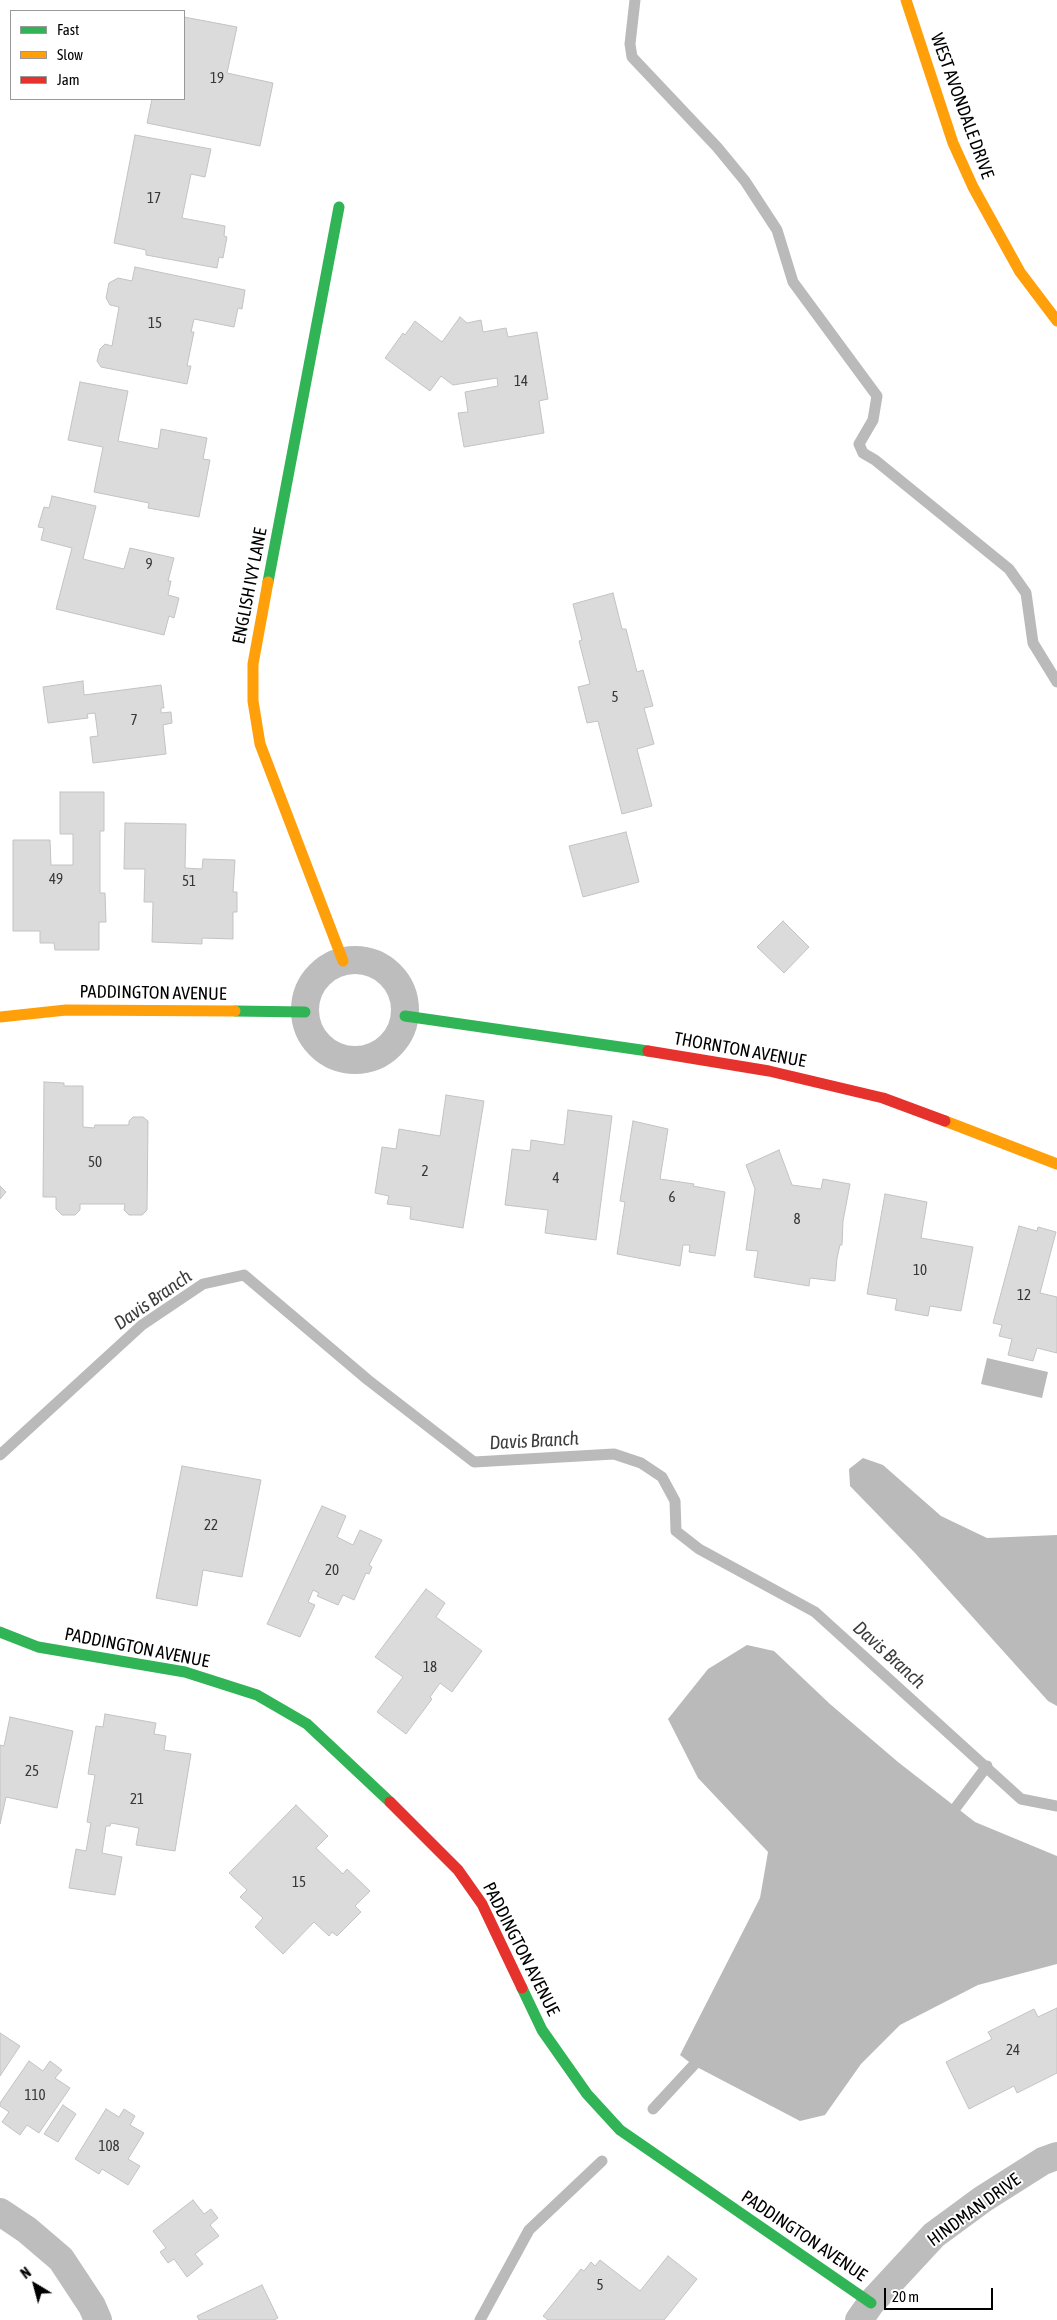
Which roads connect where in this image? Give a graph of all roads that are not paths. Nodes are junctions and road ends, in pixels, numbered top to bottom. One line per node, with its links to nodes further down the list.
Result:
1 (906, 0): 3 (street, WEST AVONDALE DRIVE)
2 (339, 207): 4 (street, ENGLISH IVY LANE)
3 (1057, 321)
4 (344, 961): 5 (street); 6 (street)
5 (305, 1012): 6 (street); 7 (street, PADDINGTON AVENUE)
6 (405, 1016): 8 (street, THORNTON AVENUE)
7 (0, 1017)
8 (1057, 1164)
9 (0, 1632): 12 (street, PADDINGTON AVENUE)
10 (1057, 2156): 12 (street, HINDMAN DRIVE)
11 (0, 2212): 13 (street)
12 (865, 2311)
13 (98, 2320)

